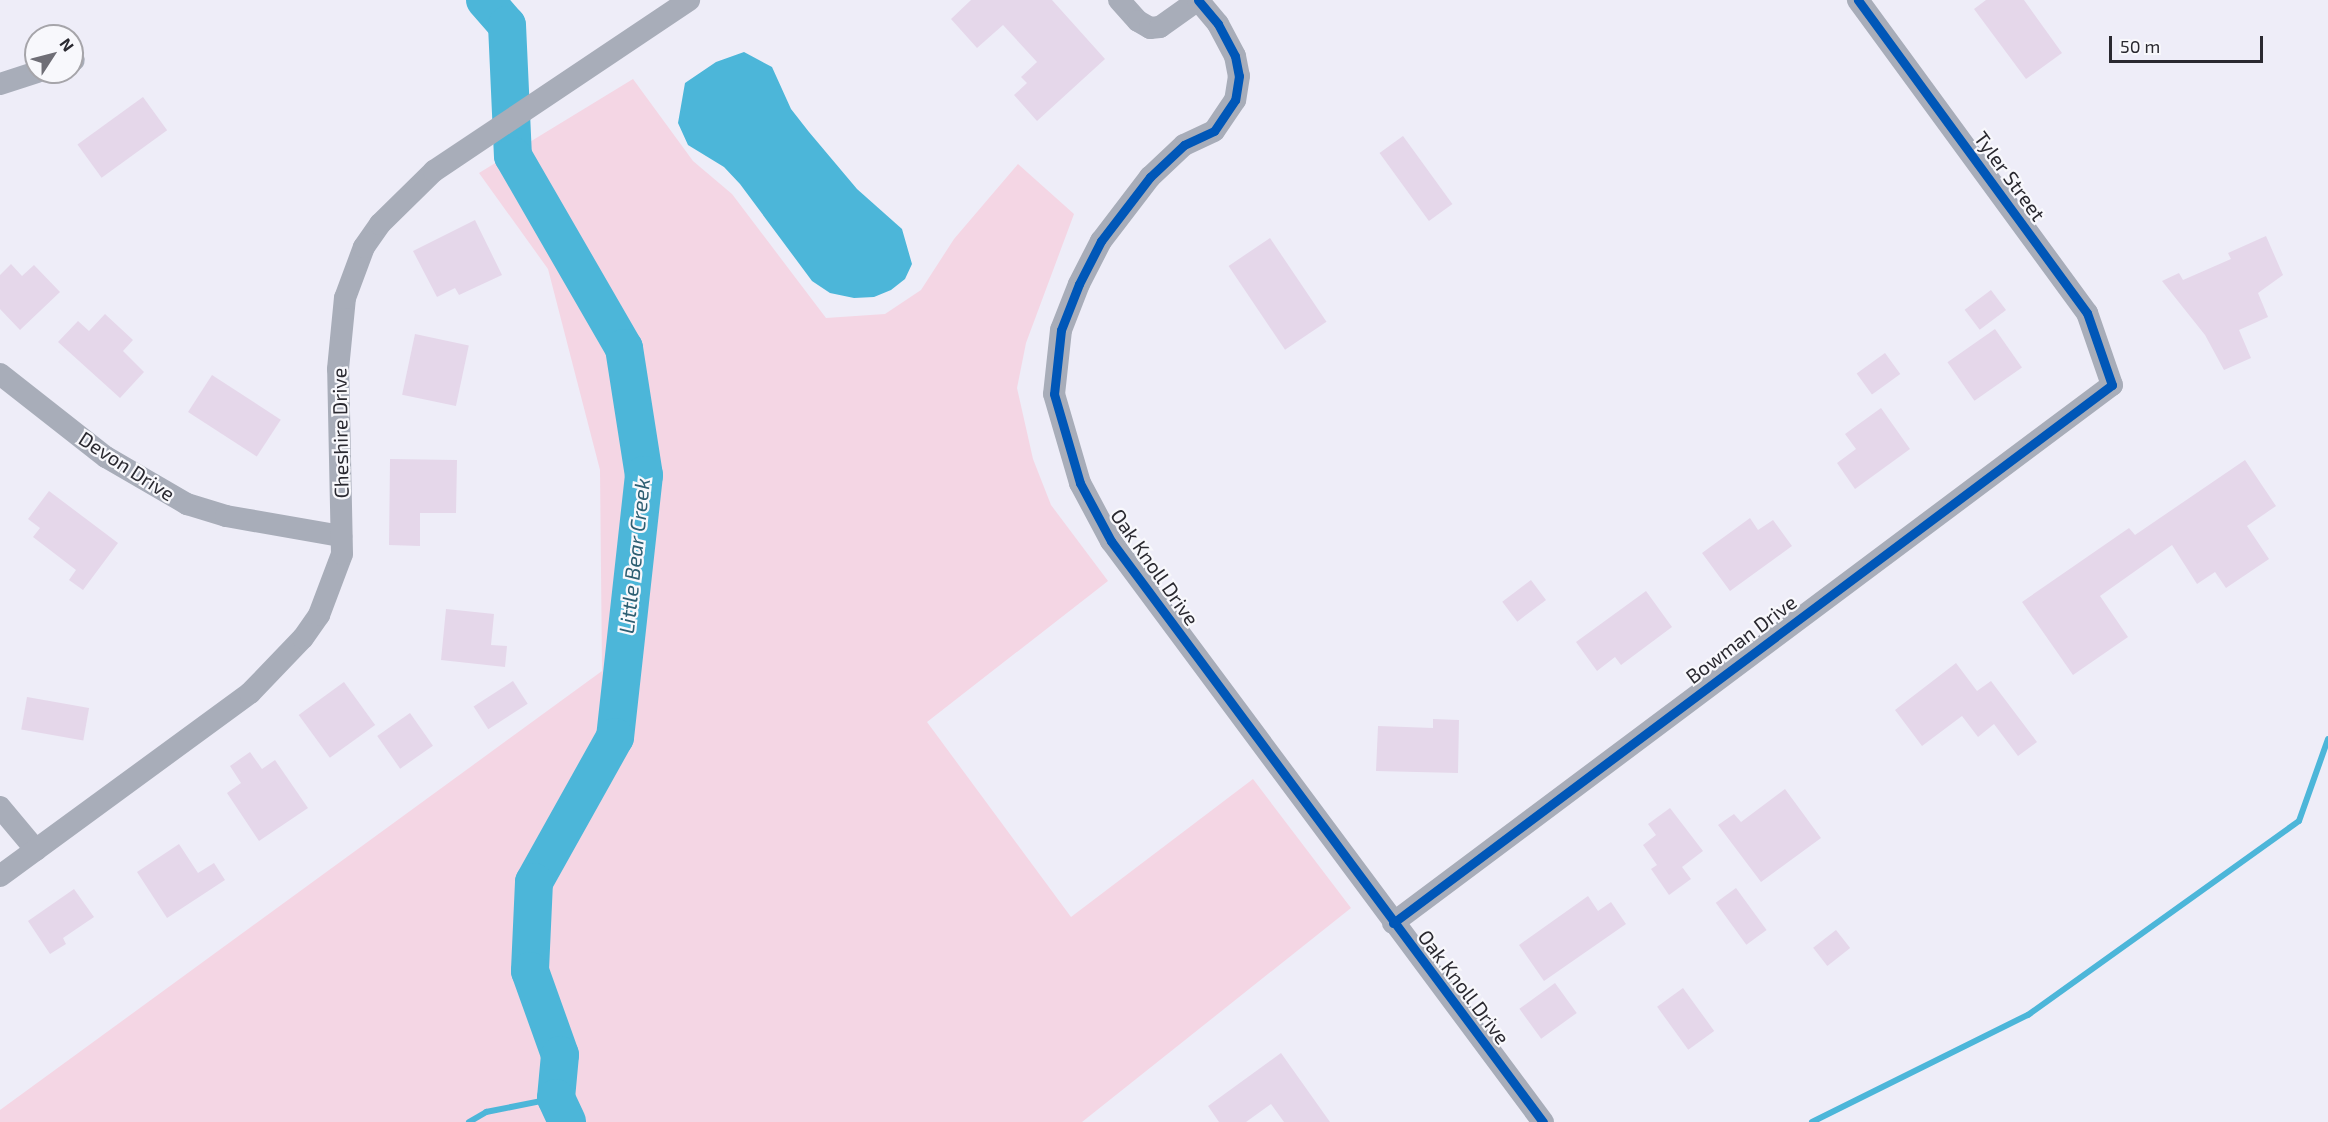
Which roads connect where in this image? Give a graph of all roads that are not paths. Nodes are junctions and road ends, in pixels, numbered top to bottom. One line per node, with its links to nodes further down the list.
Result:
1 (689, 0): 9 (street, Cheshire Drive)
2 (1119, 0): 3 (street)
3 (1198, 0): 13 (street, Oak Knoll Drive)
4 (1858, 0): 8 (street, Tyler Street)
5 (24, 76): 6 (street)
6 (0, 84)
7 (0, 374): 9 (street, Devon Drive)
8 (2112, 385): 13 (street, Bowman Drive)
9 (341, 536): 11 (street, Cheshire Drive)
10 (0, 807): 11 (street)
11 (36, 850): 12 (street, Cheshire Drive)
12 (0, 876)
13 (1393, 923): 14 (street, Oak Knoll Drive)
14 (1543, 1122)

